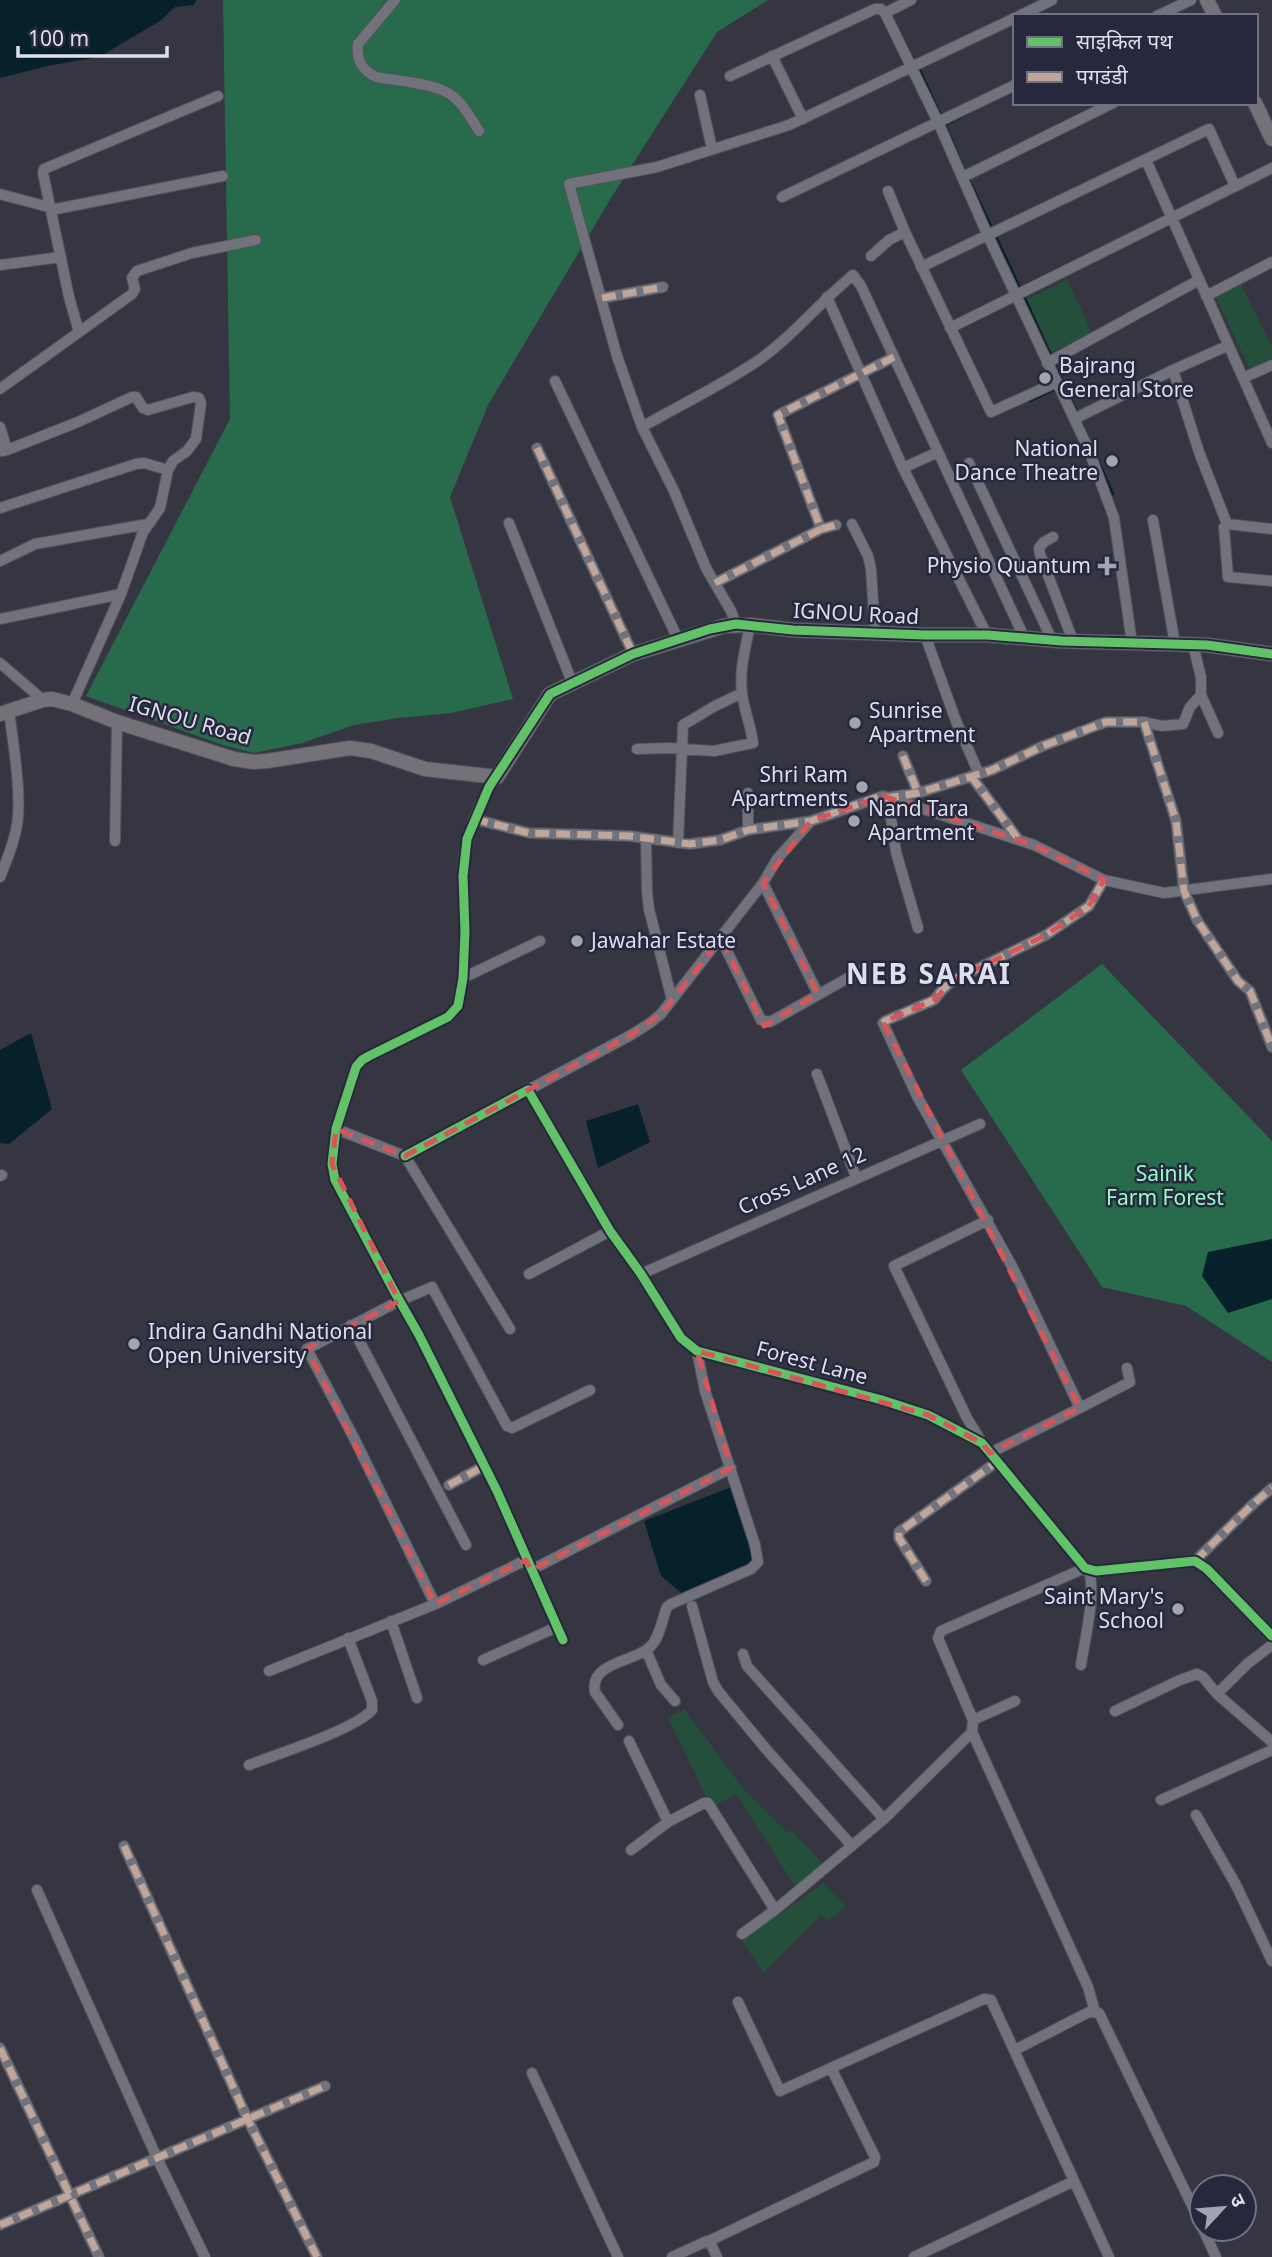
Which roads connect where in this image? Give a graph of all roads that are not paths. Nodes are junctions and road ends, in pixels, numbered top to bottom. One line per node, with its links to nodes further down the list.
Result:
1 (395, 0): 19 (street)
2 (911, 0): 5 (street)
3 (1052, 0): 6 (street)
4 (1191, 0): 7 (street)
5 (886, 13): 9 (street); 10 (street)
6 (1023, 14)
7 (1161, 14)
8 (1013, 19): 10 (street)
9 (772, 56): 11 (street); 17 (street)
10 (911, 66): 17 (street); 18 (street)
11 (730, 76)
12 (1013, 86): 18 (street)
13 (700, 95): 21 (street)
14 (218, 96): 30 (street)
15 (1109, 105): 25 (street)
16 (1256, 105): 20 (street)
17 (803, 119): 21 (street)
18 (941, 120): 25 (street); 29 (street)
19 (479, 131)
20 (1272, 139)
21 (712, 149): 45 (street)
22 (1146, 160): 26 (street); 31 (street); 33 (street)
23 (1272, 168): 26 (street)
24 (223, 176): 30 (street)
25 (963, 177): 33 (street)
26 (1235, 186): 31 (street)
27 (888, 191): 32 (street)
28 (0, 194): 30 (street)
29 (782, 197)
30 (50, 209): 36 (street)
31 (1172, 219): 40 (street); 42 (street)
32 (905, 232): 35 (street); 39 (street)
33 (988, 236): 39 (street); 42 (street)
34 (256, 240): 47 (street)
35 (871, 256)
36 (61, 257): 38 (street); 47 (street)
37 (1272, 262): 43 (street)
38 (0, 265)
39 (921, 267): 46 (street)
40 (1199, 280): 43 (street); 50 (street)
41 (663, 287): 45 (street)
42 (1016, 296): 46 (street); 50 (street)
43 (1206, 296): 48 (street)
44 (827, 297): 49 (street); 53 (street); 59 (street)
45 (602, 298): 59 (street)
46 (950, 328): 56 (street)
47 (79, 332): 57 (street)
48 (1227, 346): 52 (street); 54 (street)
49 (894, 357): 53 (street); 64 (street)
50 (1047, 363): 56 (street)
51 (1272, 365): 54 (street)
52 (1173, 370): 58 (street); 73 (street)
53 (860, 375): 66 (street); 75 (street)
54 (1243, 378): 61 (street)
55 (555, 381): 88 (street)
56 (1057, 382): 58 (street)
57 (0, 389)
58 (1074, 419): 91 (street)
59 (642, 426): 80 (street)
60 (0, 427): 63 (street)
61 (1272, 443)
62 (537, 448): 94 (street)
63 (3, 451): 67 (street)
64 (937, 452): 66 (street); 87 (street)
65 (970, 463): 89 (street)
66 (903, 468): 86 (street)
67 (168, 470): 68 (street); 71 (street)
68 (0, 508)
69 (1153, 520): 92 (street)
70 (509, 523): 97 (street)
71 (148, 524): 78 (street); 81 (street)
72 (852, 524): 84 (street)
73 (1227, 524): 76 (street); 79 (street)
74 (836, 525): 75 (street)
75 (821, 529): 80 (street)
76 (1272, 529)
77 (1053, 537): 90 (street)
78 (0, 561)
79 (1272, 581)
80 (715, 583): 83 (street)
81 (121, 594): 82 (street); 101 (street)
82 (0, 619)
83 (743, 624): 84 (street, IGNOU Road); 88 (street, IGNOU Road); 98 (street)
84 (875, 633): 85 (street, IGNOU Road)
85 (925, 635): 86 (street, IGNOU Road); 109 (street)
86 (987, 635): 87 (street, IGNOU Road)
87 (1024, 637): 89 (street, IGNOU Road)
88 (678, 639): 94 (street, IGNOU Road)
89 (1052, 640): 90 (street, IGNOU Road)
90 (1073, 641): 91 (street, IGNOU Road)
91 (1132, 643): 92 (street, IGNOU Road)
92 (1175, 644): 93 (street, IGNOU Road)
93 (1193, 645): 95 (street, IGNOU Road); 99 (street)
94 (633, 654): 97 (street, IGNOU Road)
95 (1272, 654)
96 (0, 663): 100 (street)
97 (572, 682): 110 (street, IGNOU Road)
98 (742, 693): 106 (street); 106 (street)
99 (1201, 695): 104 (street); 105 (street)
100 (43, 700): 101 (street, IGNOU Road); 102 (street)
101 (72, 704): 103 (street, IGNOU Road)
102 (4, 713): 121 (street)
103 (117, 722): 110 (street, IGNOU Road); 118 (street)
104 (1144, 722): 109 (street); 125 (street)
105 (1218, 733)
106 (682, 748): 107 (street); 120 (street)
107 (637, 749)
108 (903, 756): 112 (street)
109 (975, 775): 112 (street); 119 (street)
110 (497, 777): 114 (street)
111 (748, 793): 116 (street)
112 (918, 793): 113 (street)
113 (888, 798): 115 (street); 119 (street); 126 (street)
114 (474, 819): 117 (street); 130 (street)
115 (811, 821): 116 (street); 124 (street)
116 (748, 830): 120 (street)
117 (646, 839): 120 (street); 132 (street)
118 (115, 841)
119 (1019, 841): 123 (street)
120 (678, 843)
121 (0, 877)
122 (1272, 879): 125 (street)
123 (1104, 880): 125 (street); 138 (street)
124 (763, 883): 127 (street); 131 (street)
125 (1184, 891): 133 (street)
126 (918, 929)
127 (722, 939): 131 (street); 132 (street)
128 (540, 941): 130 (street)
129 (862, 970): 131 (street)
130 (463, 978): 137 (street)
131 (818, 993)
132 (673, 1000): 135 (street)
133 (1272, 1047)
134 (817, 1074): 140 (street)
135 (528, 1090): 139 (street); 142 (street)
136 (980, 1124): 138 (street, Cross Lane 12)
137 (336, 1129): 139 (street); 145 (street)
138 (942, 1140): 140 (street, Cross Lane 12); 141 (street)
139 (405, 1156): 147 (street)
140 (856, 1177): 144 (street, Cross Lane 12)
141 (988, 1220): 151 (street); 152 (street)
142 (610, 1231): 143 (street); 144 (street)
143 (529, 1274)
144 (640, 1274): 148 (street)
145 (399, 1301): 146 (street); 150 (street); 155 (street)
146 (351, 1325): 159 (street); 164 (street)
147 (510, 1329)
148 (697, 1351): 152 (street, Forest Lane); 156 (street)
149 (1127, 1368): 151 (street)
150 (590, 1390)
151 (1080, 1408): 153 (street)
152 (982, 1443): 153 (street, Forest Lane)
153 (990, 1453): 154 (street, Forest Lane)
154 (998, 1461): 162 (street, Forest Lane); 163 (street)
155 (484, 1466): 157 (street); 161 (street)
156 (731, 1468): 161 (street); 172 (street)
157 (449, 1485)
158 (1272, 1489): 160 (street)
159 (466, 1545)
160 (1195, 1561): 162 (street); 168 (street)
161 (528, 1565): 164 (street); 167 (street)
162 (1087, 1569): 175 (street); 182 (street)
163 (926, 1581)
164 (435, 1604): 166 (street)
165 (692, 1606): 194 (street)
166 (391, 1621): 169 (street); 178 (street)
167 (557, 1627): 170 (street); 174 (street)
168 (1272, 1636)
169 (348, 1637): 176 (street); 188 (street)
170 (563, 1640)
171 (1272, 1645): 177 (street)
172 (646, 1650): 179 (street); 183 (street)
173 (743, 1654): 191 (street)
174 (483, 1660)
175 (1081, 1665)
176 (270, 1671)
177 (1217, 1694): 181 (street); 186 (street)
178 (417, 1698)
179 (675, 1701)
180 (1015, 1701): 182 (street)
181 (1115, 1711)
182 (972, 1720): 184 (street)
183 (618, 1725)
184 (972, 1732): 191 (street); 201 (street)
185 (629, 1741): 192 (street)
186 (1272, 1742)
187 (1272, 1750): 189 (street)
188 (249, 1765)
189 (1161, 1800)
190 (1196, 1815): 199 (street)
191 (884, 1819): 194 (street)
192 (668, 1822): 195 (street); 197 (street)
193 (124, 1846): 207 (street)
194 (852, 1846): 197 (street)
195 (631, 1850)
196 (37, 1890): 208 (street)
197 (775, 1910): 198 (street)
198 (742, 1934)
199 (1272, 1961)
200 (737, 2002): 204 (street)
201 (1096, 2012): 203 (street); 211 (street)
202 (0, 2048): 210 (street)
203 (1015, 2050): 204 (street); 209 (street)
204 (831, 2068): 213 (street)
205 (532, 2073): 217 (street)
206 (325, 2086): 207 (street)
207 (248, 2120): 208 (street); 216 (street)
208 (157, 2158): 210 (street); 215 (street)
209 (1074, 2180): 220 (street); 221 (street)
210 (70, 2195): 212 (street); 214 (street)
211 (1188, 2196)
212 (0, 2225)
213 (709, 2241): 218 (street); 219 (street)
214 (99, 2257)
215 (205, 2257)
216 (317, 2257)
217 (618, 2257)
218 (672, 2257)
219 (717, 2257)
220 (914, 2257)
221 (1109, 2257)

